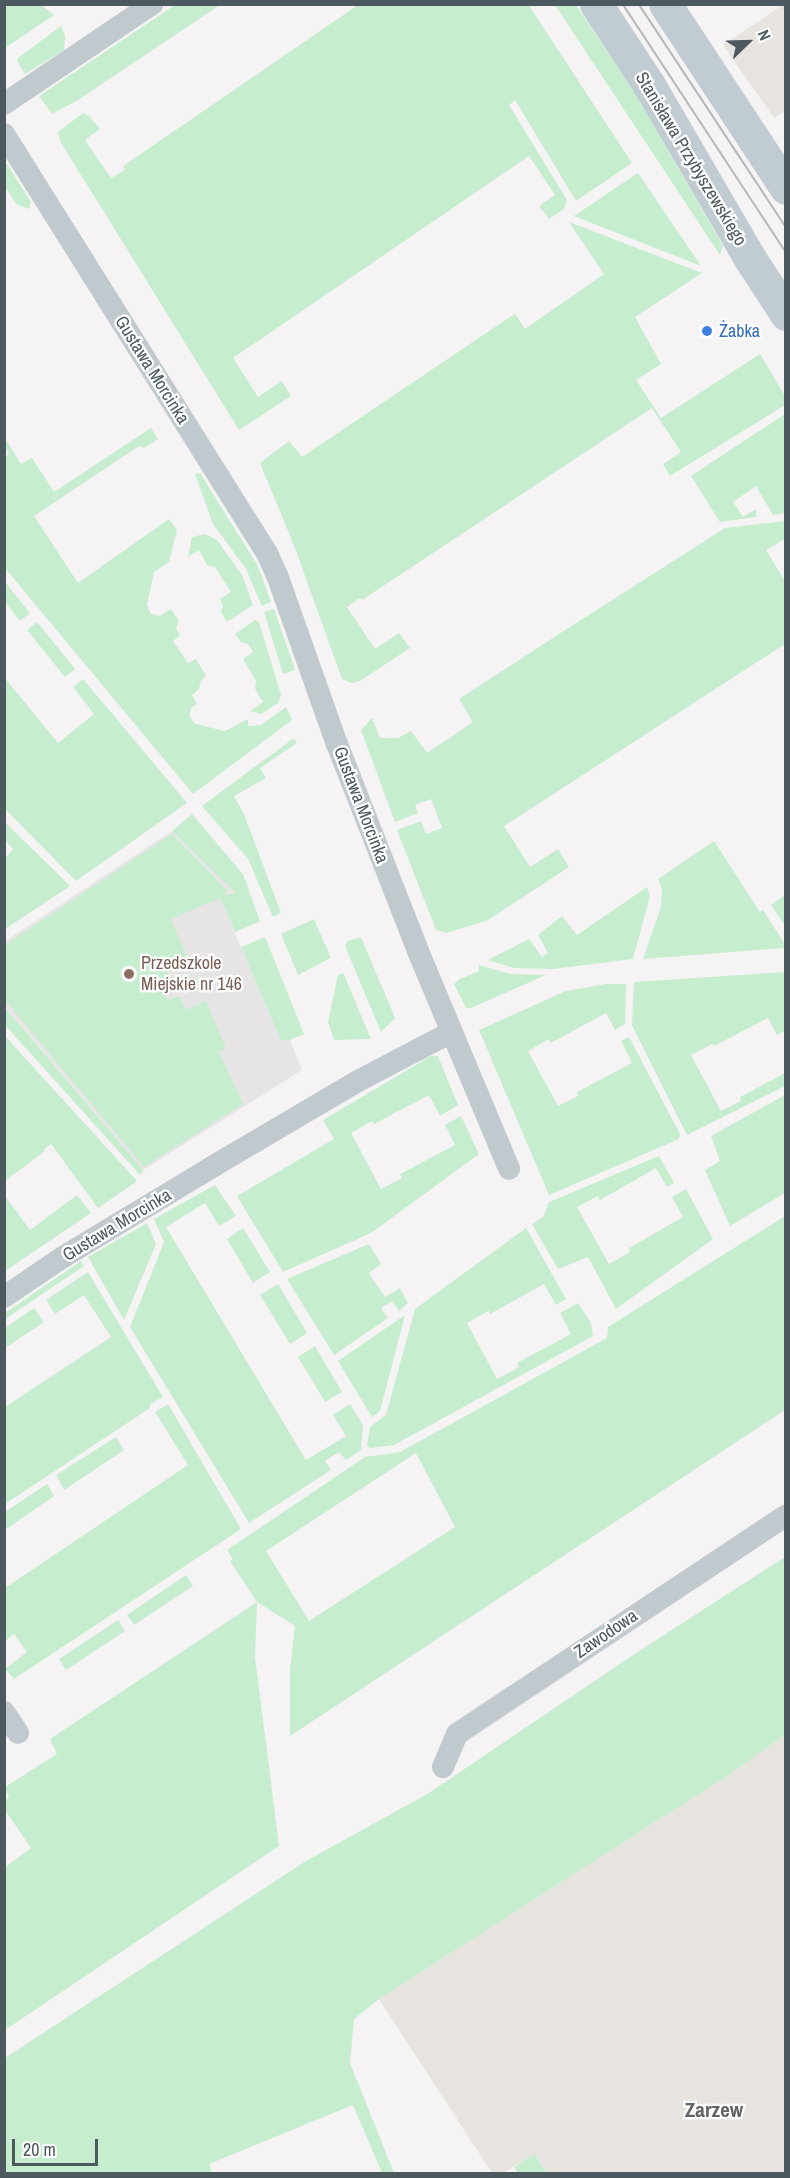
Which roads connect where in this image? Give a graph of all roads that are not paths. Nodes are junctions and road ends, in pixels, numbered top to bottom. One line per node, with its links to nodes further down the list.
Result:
1 (152, 4): 4 (street)
2 (596, 4): 7 (main road, Stanisława Przybyszewskiego)
3 (665, 4): 6 (main road)
4 (4, 104)
5 (4, 134): 8 (street, Gustawa Morcinka)
6 (786, 188)
7 (786, 314)
8 (450, 1034): 9 (street); 10 (street, Gustawa Morcinka)
9 (509, 1169)
10 (4, 1297)
11 (786, 1515): 14 (street, Zawodowa)
12 (4, 1712): 13 (street)
13 (18, 1733)
14 (443, 1767)

